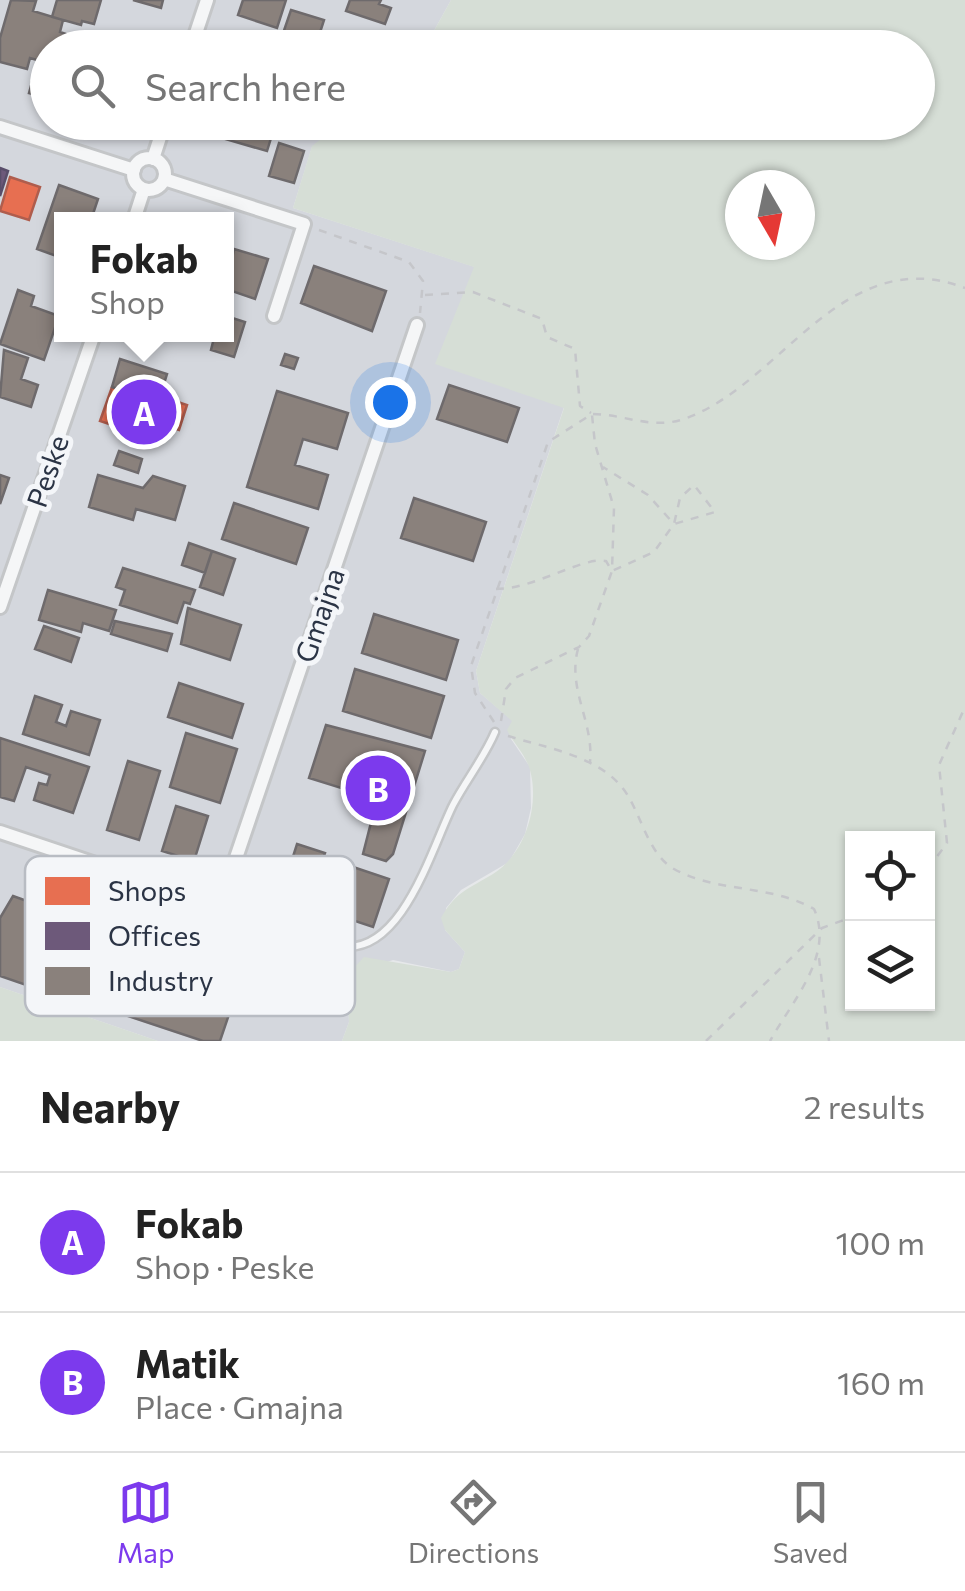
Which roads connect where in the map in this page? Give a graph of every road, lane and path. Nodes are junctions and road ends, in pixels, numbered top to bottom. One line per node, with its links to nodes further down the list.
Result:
1 (206, 0): 2 (street)
2 (196, 30)
3 (0, 126): 4 (street)
4 (30, 136)
5 (43, 140): 8 (street)
6 (160, 140): 7 (street)
7 (153, 159): 8 (street); 9 (street)
8 (134, 170): 10 (street)
9 (164, 179): 10 (street); 12 (street)
10 (144, 189): 11 (street)
11 (137, 212)
12 (304, 224): 14 (path); 15 (street)
13 (965, 288): 18 (path)
14 (425, 295): 16 (path); 18 (path)
15 (274, 316)
16 (417, 325): 30 (street, Gmajna)
17 (91, 342): 23 (street, Peske)
18 (592, 414): 19 (path); 22 (path)
19 (603, 467): 20 (path); 21 (path)
20 (674, 524): 20 (path); 21 (path)
21 (612, 571): 22 (path); 24 (path)
22 (496, 589): 26 (path)
23 (0, 607)
24 (579, 647): 26 (path); 27 (path)
25 (965, 707): 31 (path)
26 (495, 732): 27 (path); 34 (lane)
27 (590, 762): 33 (path)
28 (0, 832): 29 (street)
29 (72, 856)
30 (237, 856)
31 (935, 859)
32 (845, 920): 33 (path)
33 (822, 928): 35 (path); 36 (path)
34 (355, 944)
35 (818, 956): 37 (path); 38 (path)
36 (706, 1041)
37 (770, 1041)
38 (830, 1041)

